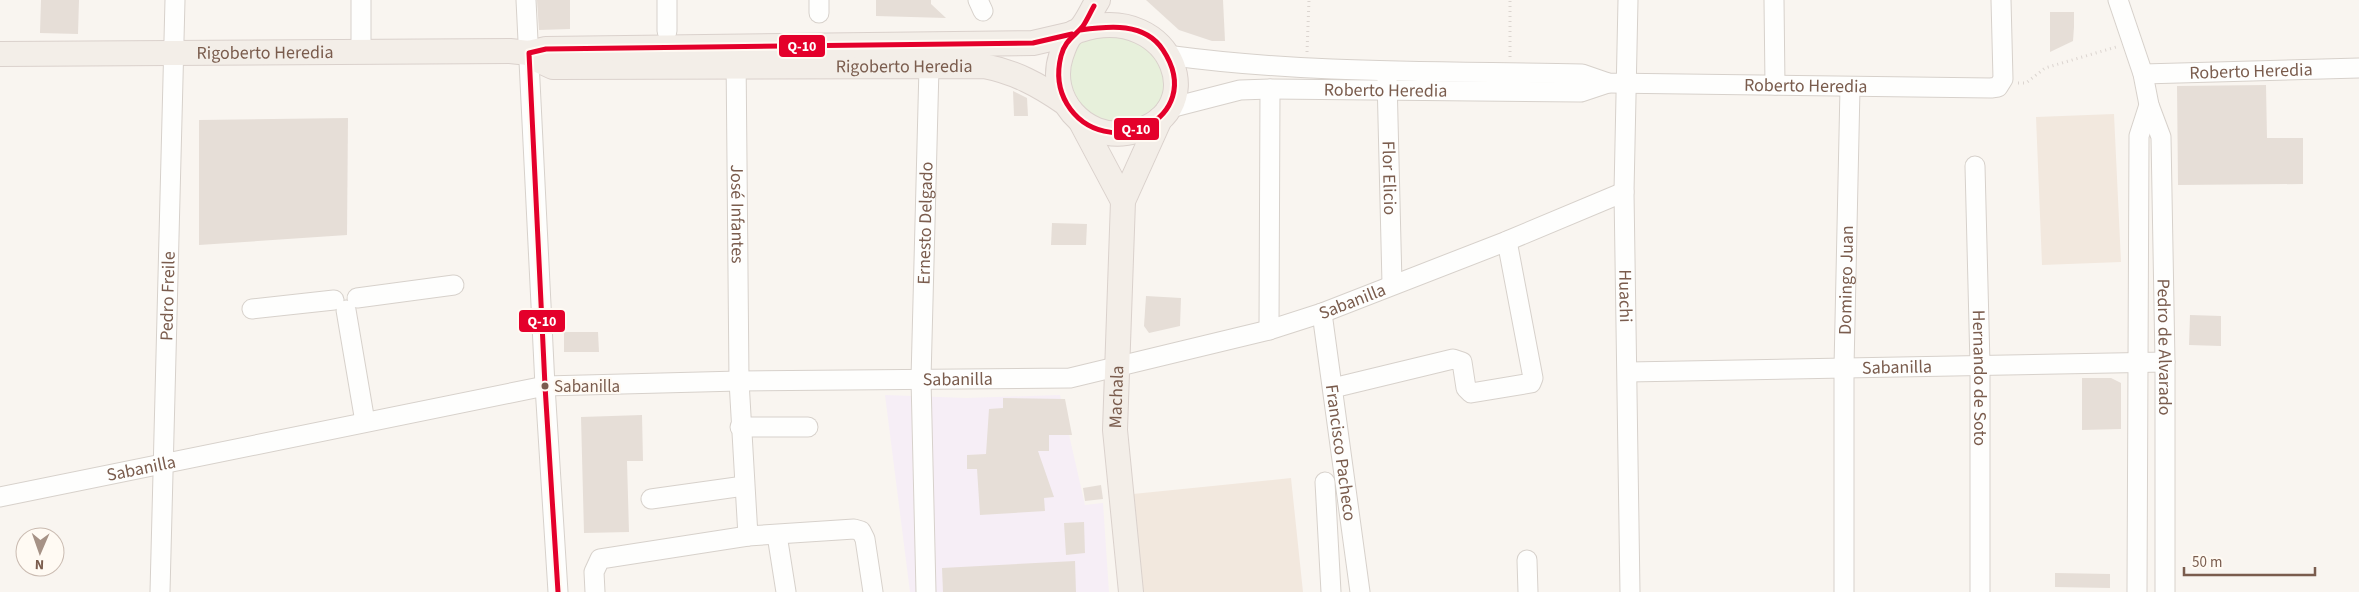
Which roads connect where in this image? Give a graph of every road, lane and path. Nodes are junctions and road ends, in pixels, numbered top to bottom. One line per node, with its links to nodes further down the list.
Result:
1 (175, 0): 16 (street, Pedro Freile)
2 (361, 0): 15 (street)
3 (526, 0): 17 (street)
4 (667, 0): 12 (street)
5 (1098, 0): 13 (main road)
6 (1309, 0): 22 (path)
7 (1510, 0): 24 (path)
8 (1628, 0): 29 (street, Huachi)
9 (1774, 0): 30 (street)
10 (2001, 0): 27 (street)
11 (2118, 0): 14 (street, Pedro de Alvarado)
12 (667, 31)
13 (1076, 32): 19 (main road, Rigoberto Heredia); 20 (main road, Rigoberto Heredia); 33 (main road, Rigoberto Heredia)
14 (2131, 42): 25 (street, Pedro de Alvarado); 27 (path)
15 (361, 52): 16 (main road, Rigoberto Heredia); 17 (main road, Rigoberto Heredia)
16 (175, 53): 18 (main road, Rigoberto Heredia); 60 (street, Pedro Freile)
17 (529, 53): 20 (main road, Rigoberto Heredia); 55 (street)
18 (0, 54)
19 (1174, 56): 22 (street, Roberto Heredia); 35 (main road)
20 (736, 57): 21 (main road, Rigoberto Heredia); 54 (street, José Infantes)
21 (928, 67): 33 (main road, Rigoberto Heredia); 53 (street, Ernesto Delgado)
22 (1307, 68): 26 (street, Roberto Heredia)
23 (2359, 68): 25 (street, Roberto Heredia)
24 (1510, 73): 26 (street, Roberto Heredia); 28 (street, Roberto Heredia)
25 (2143, 74): 34 (street, Pedro de Alvarado)
26 (1388, 80): 28 (street, Roberto Heredia); 32 (street, Roberto Heredia); 41 (street, Flor Elicio)
27 (2002, 82): 31 (street, Roberto Heredia)
28 (1608, 83): 29 (street, Roberto Heredia)
29 (1627, 84): 30 (street, Roberto Heredia); 38 (street, Huachi)
30 (1774, 85): 31 (street, Roberto Heredia)
31 (1850, 88): 51 (street, Domingo Juan)
32 (1270, 89): 35 (street, Roberto Heredia); 46 (street)
33 (1065, 103): 36 (main road, Rigoberto Heredia)
34 (2149, 105): 47 (street, Pedro de Alvarado); 48 (street, Pedro de Alvarado)
35 (1163, 114): 36 (main road, Rigoberto Heredia); 39 (main road, Machala)
36 (1081, 122): 39 (main road, Machala)
37 (1975, 166): 49 (street, Hernando de Soto)
38 (1624, 192): 40 (street, Sabanilla); 52 (street, Huachi)
39 (1123, 201): 50 (main road, Machala)
40 (1507, 241): 41 (street, Sabanilla); 56 (street)
41 (1392, 284): 45 (street, Sabanilla)
42 (454, 285): 43 (street)
43 (346, 302): 44 (street); 57 (street)
44 (252, 309)
45 (1322, 313): 46 (street, Sabanilla); 56 (street, Francisco Pacheco)
46 (1269, 330): 50 (street, Sabanilla)
47 (2139, 362): 48 (street, Sabanilla); 49 (street, Sabanilla); 81 (street, Pedro de Alvarado)
48 (2165, 362): 82 (street, Pedro de Alvarado)
49 (1980, 365): 51 (street, Sabanilla); 80 (street, Hernando de Soto)
50 (1118, 367): 53 (street, Sabanilla); 74 (main road, Machala)
51 (1844, 368): 52 (street, Sabanilla); 79 (street, Domingo Juan)
52 (1628, 372): 78 (street, Huachi)
53 (921, 379): 54 (street, Sabanilla); 73 (street, Ernesto Delgado)
54 (738, 381): 55 (street, Sabanilla); 58 (street, José Infantes)
55 (545, 386): 57 (street, Sabanilla); 69 (street)
56 (1333, 388): 76 (street, Francisco Pacheco)
57 (366, 422): 60 (street, Sabanilla)
58 (740, 427): 59 (street); 62 (street, José Infantes)
59 (808, 427)
60 (162, 463): 63 (street, Sabanilla); 68 (street, Pedro Freile)
61 (1325, 482): 75 (street)
62 (744, 486): 64 (street); 66 (street, José Infantes)
63 (0, 497)
64 (651, 499)
65 (777, 535): 66 (street); 71 (street); 72 (street)
66 (748, 536): 70 (street)
67 (1527, 560): 77 (street)
68 (160, 592)
69 (558, 592)
70 (595, 592)
71 (786, 592)
72 (873, 592)
73 (926, 592)
74 (1130, 592)
75 (1331, 592)
76 (1360, 592)
77 (1528, 592)
78 (1630, 592)
79 (1844, 592)
80 (1980, 592)
81 (2138, 592)
82 (2165, 592)

